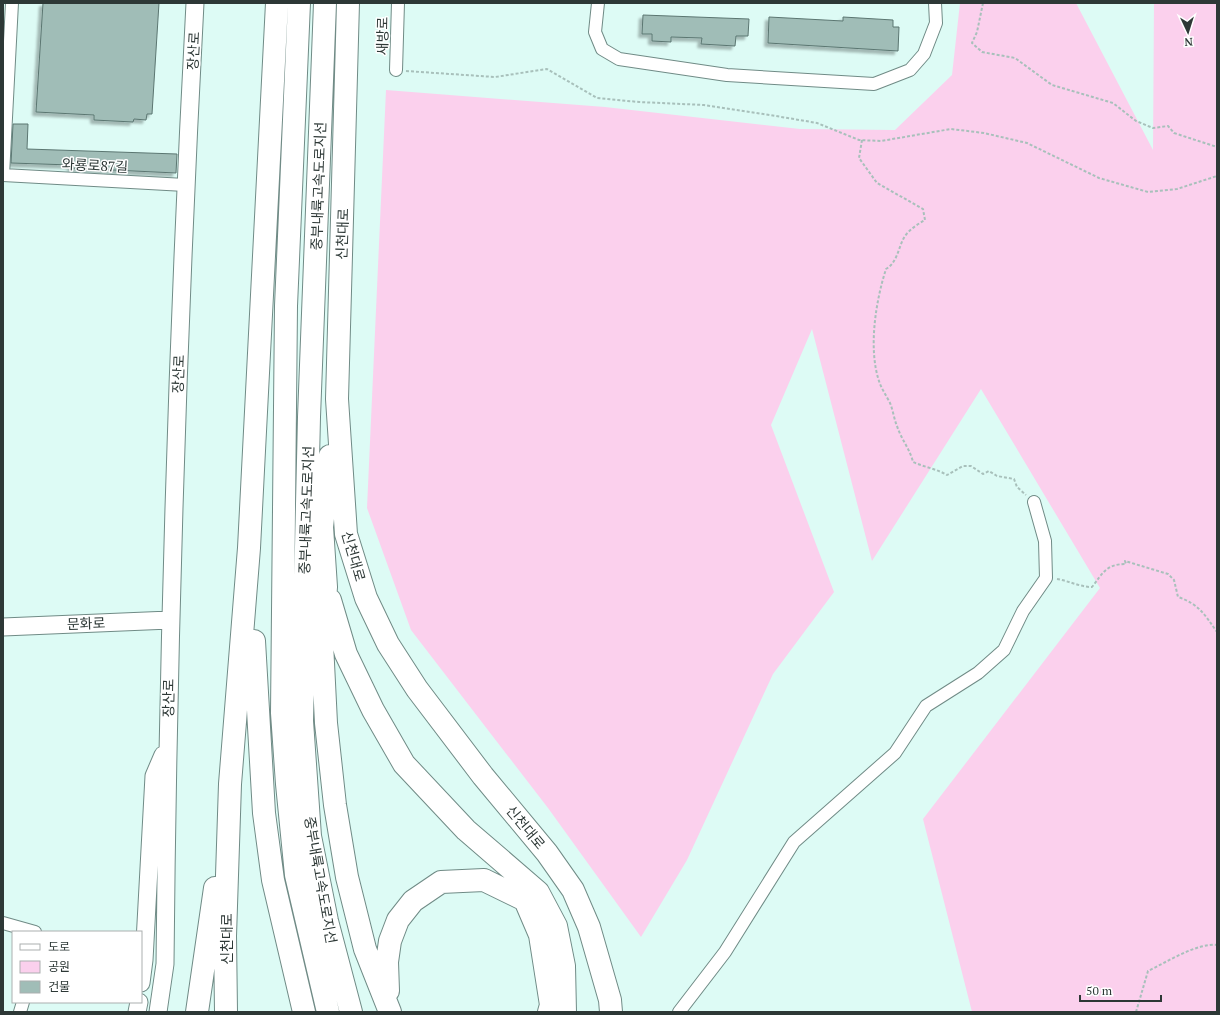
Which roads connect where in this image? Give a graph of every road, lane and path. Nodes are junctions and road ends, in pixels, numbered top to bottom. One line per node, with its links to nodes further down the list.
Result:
1 (12, 3): 14 (street)
2 (195, 3): 16 (main road, 장산로)
3 (277, 3): 19 (highway, 신천대로)
4 (299, 3): 35 (highway, 중부내륙고속도로지선)
5 (325, 3): 36 (highway, 중부내륙고속도로지선)
6 (348, 3): 17 (highway, 신천대로)
7 (398, 3): 11 (street, 새방로)
8 (598, 3): 9 (street)
9 (935, 3)
10 (984, 3): 13 (path)
11 (396, 70): 12 (path)
12 (862, 140): 15 (path); 18 (path)
13 (1217, 147)
14 (3, 175): 16 (street, 와룡로87길)
15 (1217, 176)
16 (185, 185): 22 (main road, 장산로)
17 (337, 399): 21 (highway); 40 (highway, 신천대로)
18 (1034, 502): 20 (street)
19 (249, 548): 26 (highway, 신천대로); 34 (highway)
20 (1046, 578): 24 (path); 41 (street)
21 (326, 587): 37 (highway); 39 (highway)
22 (170, 620): 23 (main road, 문화로); 25 (main road, 장산로)
23 (3, 627)
24 (1217, 632)
25 (167, 746): 30 (main road, 장산로); 31 (main road, 장산로)
26 (230, 784): 32 (highway); 33 (highway, 신천대로)
27 (3, 923): 28 (street)
28 (31, 931)
29 (1217, 945): 42 (path)
30 (142, 959)
31 (158, 1012)
32 (197, 1012)
33 (226, 1012)
34 (304, 1012)
35 (328, 1012)
36 (351, 1012)
37 (392, 1012): 38 (highway)
38 (549, 1012)
39 (565, 1012)
40 (611, 1012)
41 (679, 1012)
42 (1136, 1012)

